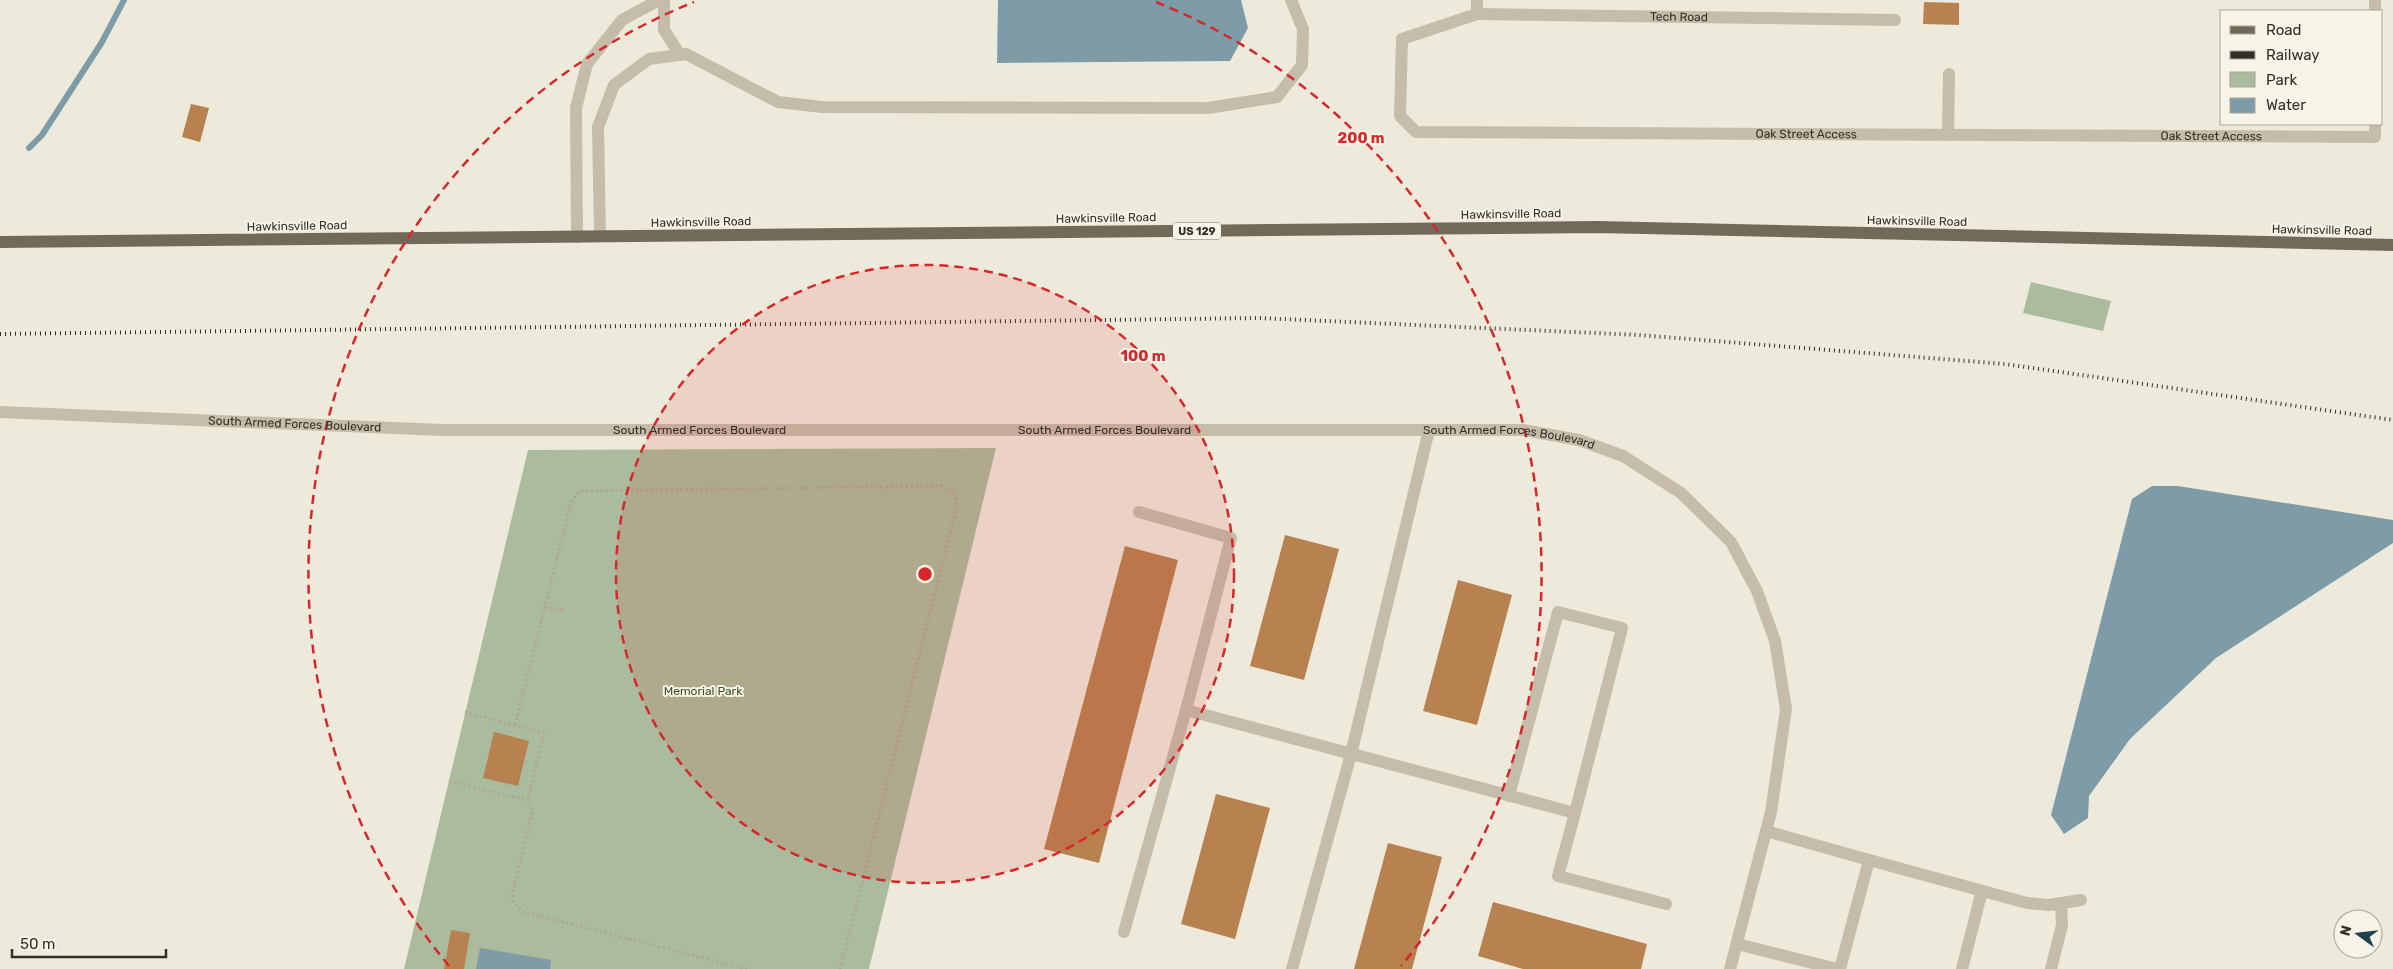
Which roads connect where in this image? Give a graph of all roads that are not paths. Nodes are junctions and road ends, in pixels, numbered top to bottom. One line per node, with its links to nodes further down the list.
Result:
1 (659, 0): 12 (street)
2 (664, 0): 7 (street)
3 (1291, 0): 7 (street)
4 (1477, 0): 5 (street)
5 (1477, 14): 6 (street, Tech Road); 10 (street, Oak Street Access)
6 (1895, 20)
7 (680, 55): 11 (street)
8 (1949, 74): 10 (street)
9 (2375, 130): 10 (street, Oak Street Access)
10 (1948, 135)
11 (600, 236): 12 (main road, Hawkinsville Road / US 129); 14 (main road, Hawkinsville Road / US 129)
12 (577, 237): 13 (main road, Hawkinsville Road / US 129)
13 (0, 242)
14 (2393, 245)
15 (0, 412): 16 (street, South Armed Forces Boulevard)
16 (1429, 430): 19 (street); 22 (street, South Armed Forces Boulevard)
17 (1139, 512): 18 (street)
18 (1186, 710): 19 (street); 28 (street)
19 (1350, 754): 20 (street); 30 (street)
20 (1509, 796): 21 (street); 21 (street)
21 (1575, 812): 26 (street)
22 (1766, 831): 23 (street); 29 (street, South Armed Forces Boulevard)
23 (1868, 860): 24 (street); 32 (street)
24 (1982, 891): 27 (street); 33 (street)
25 (2081, 900): 27 (street)
26 (1666, 904)
27 (2060, 904): 34 (street)
28 (1124, 932)
29 (1737, 944): 31 (street, South Armed Forces Boulevard); 32 (street)
30 (1292, 969)
31 (1730, 969)
32 (1839, 969)
33 (1962, 969)
34 (2051, 969)

